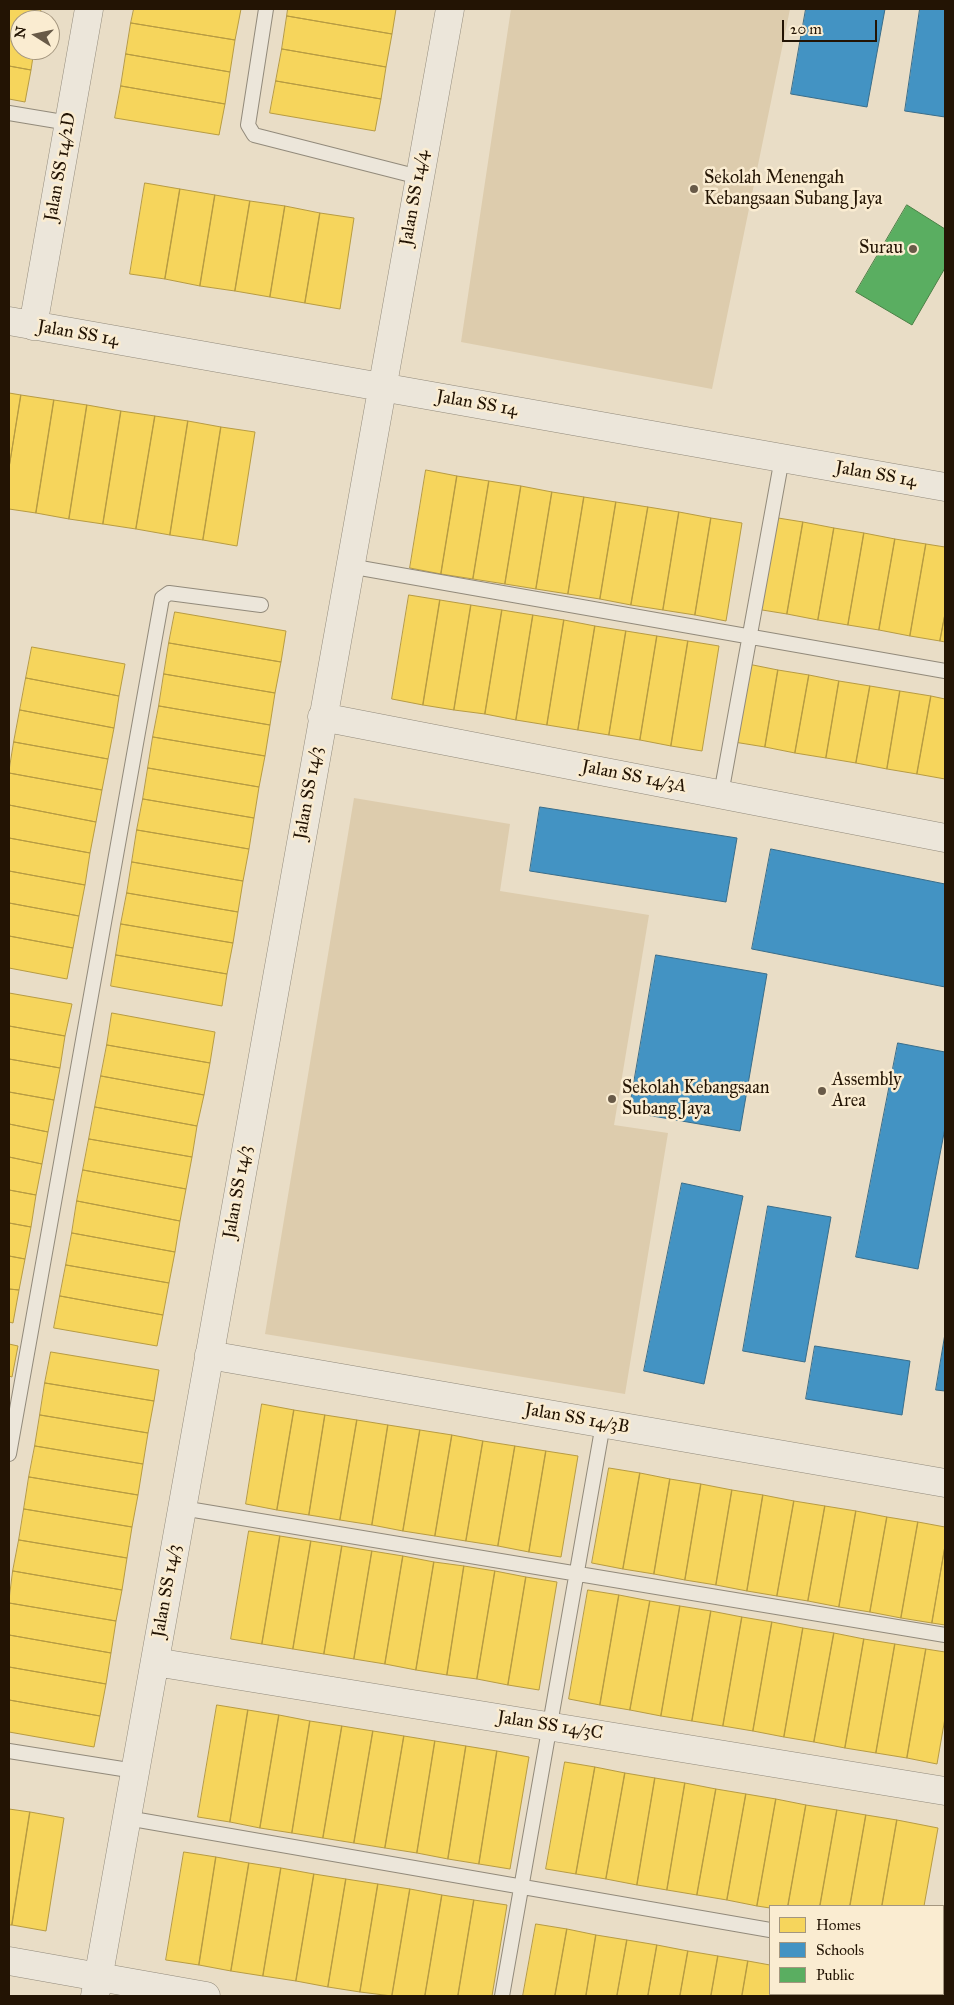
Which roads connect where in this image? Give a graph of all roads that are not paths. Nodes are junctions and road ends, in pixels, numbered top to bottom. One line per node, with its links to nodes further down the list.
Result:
1 (89, 9): 5 (street, Jalan SS 14/2D)
2 (266, 9): 6 (lane)
3 (450, 9): 6 (street, Jalan SS 14/4)
4 (9, 113): 5 (lane)
5 (68, 123): 7 (street, Jalan SS 14/2D)
6 (419, 177): 8 (street, Jalan SS 14/4)
7 (21, 324): 8 (street, Jalan SS 14)
8 (381, 388): 9 (street, Jalan SS 14); 11 (street, Jalan SS 14/3)
9 (782, 458): 10 (street, Jalan SS 14); 13 (lane)
10 (945, 488)
11 (349, 566): 13 (lane); 15 (street, Jalan SS 14/3)
12 (261, 605): 20 (lane)
13 (749, 636): 14 (lane); 16 (lane)
14 (945, 670)
15 (322, 717): 16 (street, Jalan SS 14/3A); 18 (street, Jalan SS 14/3)
16 (721, 794): 17 (street, Jalan SS 14/3A)
17 (945, 838)
18 (209, 1355): 19 (street, Jalan SS 14/3B); 22 (street, Jalan SS 14/3)
19 (603, 1424): 21 (street, Jalan SS 14/3B); 23 (lane)
20 (9, 1454)
21 (945, 1483)
22 (182, 1508): 23 (lane); 25 (street, Jalan SS 14/3)
23 (576, 1574): 24 (lane); 26 (lane)
24 (945, 1635)
25 (155, 1662): 26 (street, Jalan SS 14/3C); 28 (street, Jalan SS 14/3)
26 (550, 1726): 29 (street, Jalan SS 14/3C); 31 (lane)
27 (9, 1751): 28 (lane)
28 (135, 1771): 30 (street, Jalan SS 14/3)
29 (945, 1791)
30 (127, 1818): 31 (lane); 34 (street, Jalan SS 14/3)
31 (521, 1886): 32 (lane); 36 (lane)
32 (769, 1930)
33 (9, 1961): 34 (street)
34 (97, 1987): 35 (street)
35 (206, 1996)
36 (502, 1996)

